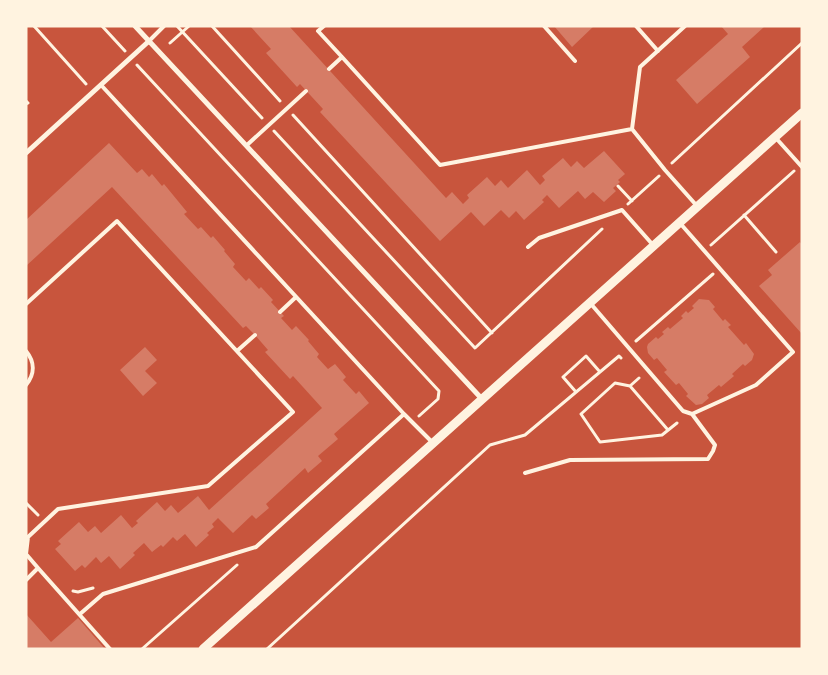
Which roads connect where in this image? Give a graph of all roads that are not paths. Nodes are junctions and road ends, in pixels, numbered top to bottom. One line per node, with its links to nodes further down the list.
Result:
1 (135, 26): 7 (street)
2 (164, 26): 7 (lane)
3 (324, 26): 9 (lane)
4 (544, 26): 10 (lane)
5 (636, 26): 8 (lane)
6 (685, 26): 8 (lane)
7 (149, 41): 12 (street); 17 (street)
8 (658, 51): 15 (lane)
9 (342, 57): 11 (lane); 15 (lane)
10 (575, 61)
11 (329, 69)
12 (101, 84): 18 (street); 24 (lane)
13 (306, 91): 17 (lane)
14 (802, 113): 16 (street)
15 (632, 129): 20 (lane)
16 (775, 137): 19 (lane); 20 (street)
17 (246, 145): 32 (street)
18 (26, 153)
19 (801, 167)
20 (697, 206): 21 (street)
21 (679, 222): 22 (street); 34 (lane)
22 (653, 245): 23 (lane); 25 (street)
23 (528, 248)
24 (296, 297): 27 (lane); 33 (lane)
25 (590, 302): 32 (street); 34 (lane)
26 (26, 304): 30 (lane)
27 (280, 312)
28 (255, 335): 30 (lane)
29 (26, 351): 31 (lane)
30 (237, 352): 37 (lane)
31 (26, 384)
32 (482, 398): 35 (street)
33 (404, 414): 35 (lane); 39 (lane)
34 (692, 414): 36 (lane)
35 (433, 443): 41 (street)
36 (525, 473)
37 (38, 568): 38 (lane); 39 (lane)
38 (26, 580)
39 (80, 614): 40 (lane)
40 (110, 649)
41 (203, 649)

